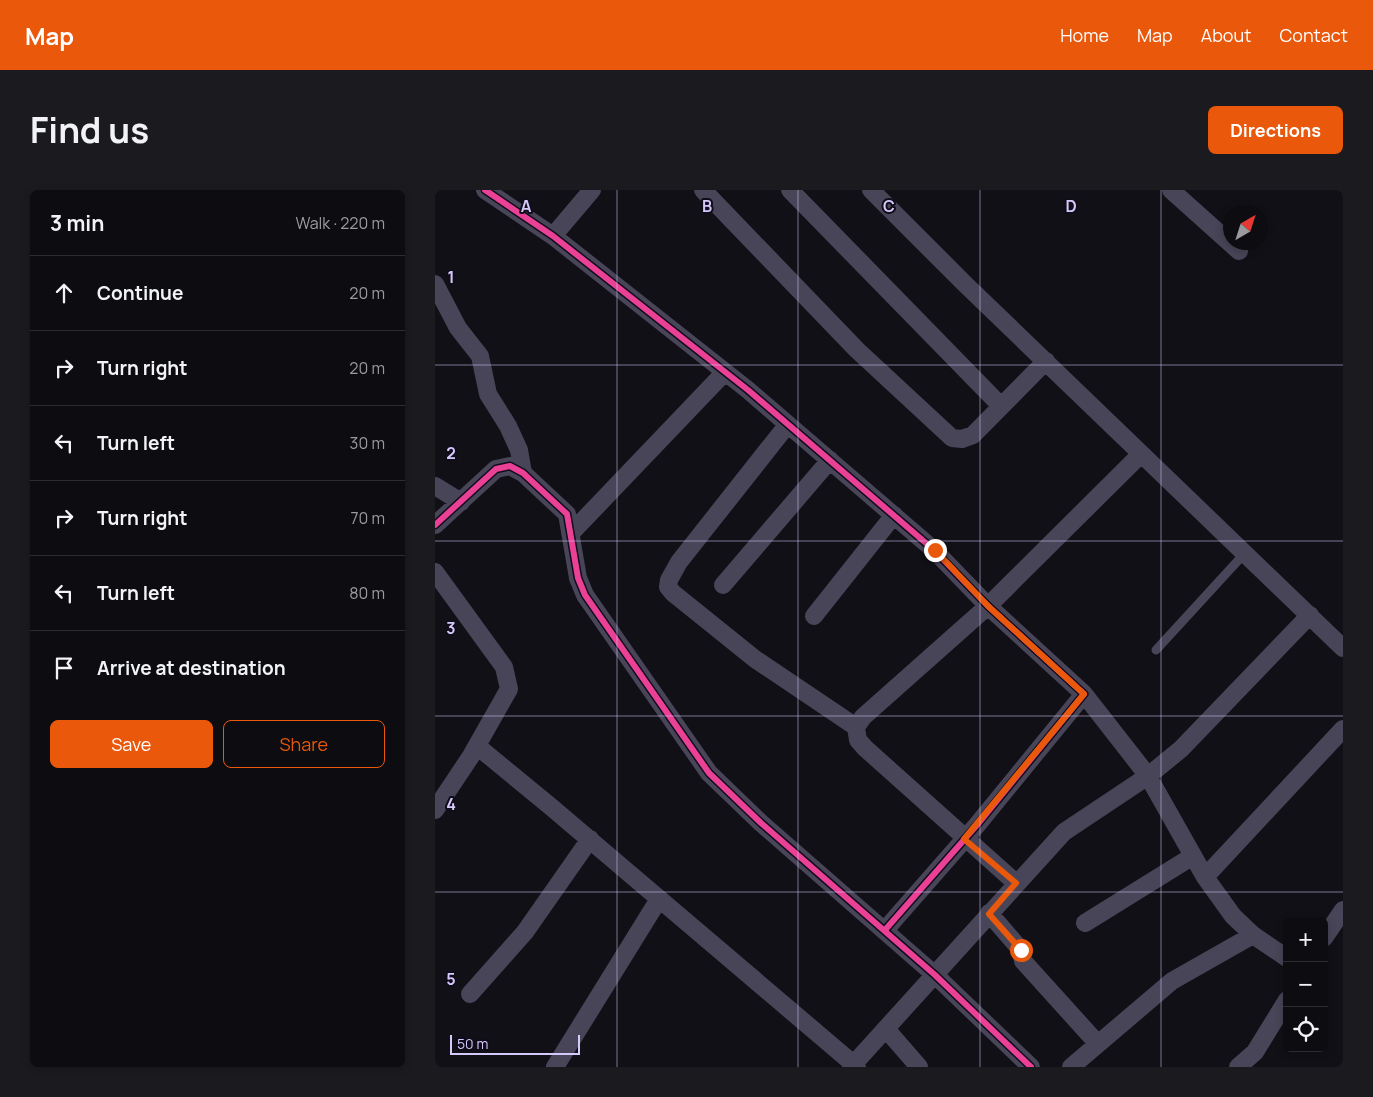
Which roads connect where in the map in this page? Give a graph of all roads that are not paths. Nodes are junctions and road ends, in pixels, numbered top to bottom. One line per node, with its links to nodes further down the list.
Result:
1 (485, 190): 7 (street)
2 (592, 190): 7 (street)
3 (703, 190): 12 (street)
4 (790, 190): 12 (street)
5 (871, 190): 10 (street)
6 (1171, 190): 8 (street)
7 (553, 236): 11 (street)
8 (1239, 251)
9 (435, 284): 16 (street)
10 (1046, 361): 12 (street); 14 (street)
11 (725, 372): 13 (street); 21 (street)
12 (1001, 406)
13 (788, 424): 15 (street); 31 (street)
14 (1141, 454): 22 (street); 25 (street)
15 (830, 460): 19 (street); 24 (street)
16 (523, 473): 18 (street); 21 (street)
17 (435, 486): 18 (street)
18 (461, 502): 20 (street)
19 (895, 515): 25 (street); 27 (street)
20 (435, 525)
21 (572, 532): 45 (street)
22 (1245, 553): 26 (street); 29 (lane)
23 (435, 572): 33 (street)
24 (723, 585)
25 (988, 606): 30 (street); 31 (street)
26 (1310, 615): 28 (street); 34 (street)
27 (814, 616)
28 (1343, 648)
29 (1156, 650)
30 (1084, 694): 34 (street); 37 (street)
31 (856, 727): 37 (street)
32 (1343, 729): 39 (street)
33 (477, 746): 35 (street); 36 (street)
34 (1148, 776): 38 (street); 40 (street)
35 (435, 810)
36 (590, 839): 41 (street); 50 (street)
37 (964, 839): 40 (street); 45 (street)
38 (1193, 856): 39 (street); 44 (street)
39 (1205, 877): 47 (street)
40 (1016, 883): 43 (street)
41 (659, 899): 54 (street); 55 (street)
42 (1343, 910): 46 (street)
43 (989, 914): 49 (street); 53 (street)
44 (1085, 923)
45 (885, 930): 49 (street)
46 (1328, 932)
47 (1253, 935): 48 (street); 53 (street)
48 (1283, 955)
49 (935, 975): 52 (street); 57 (street)
50 (470, 994)
51 (1283, 1006): 59 (street)
52 (886, 1029): 54 (street); 56 (street)
53 (1098, 1044): 58 (street)
54 (854, 1066)
55 (555, 1067)
56 (919, 1067)
57 (1031, 1067)
58 (1071, 1067)
59 (1238, 1067)

